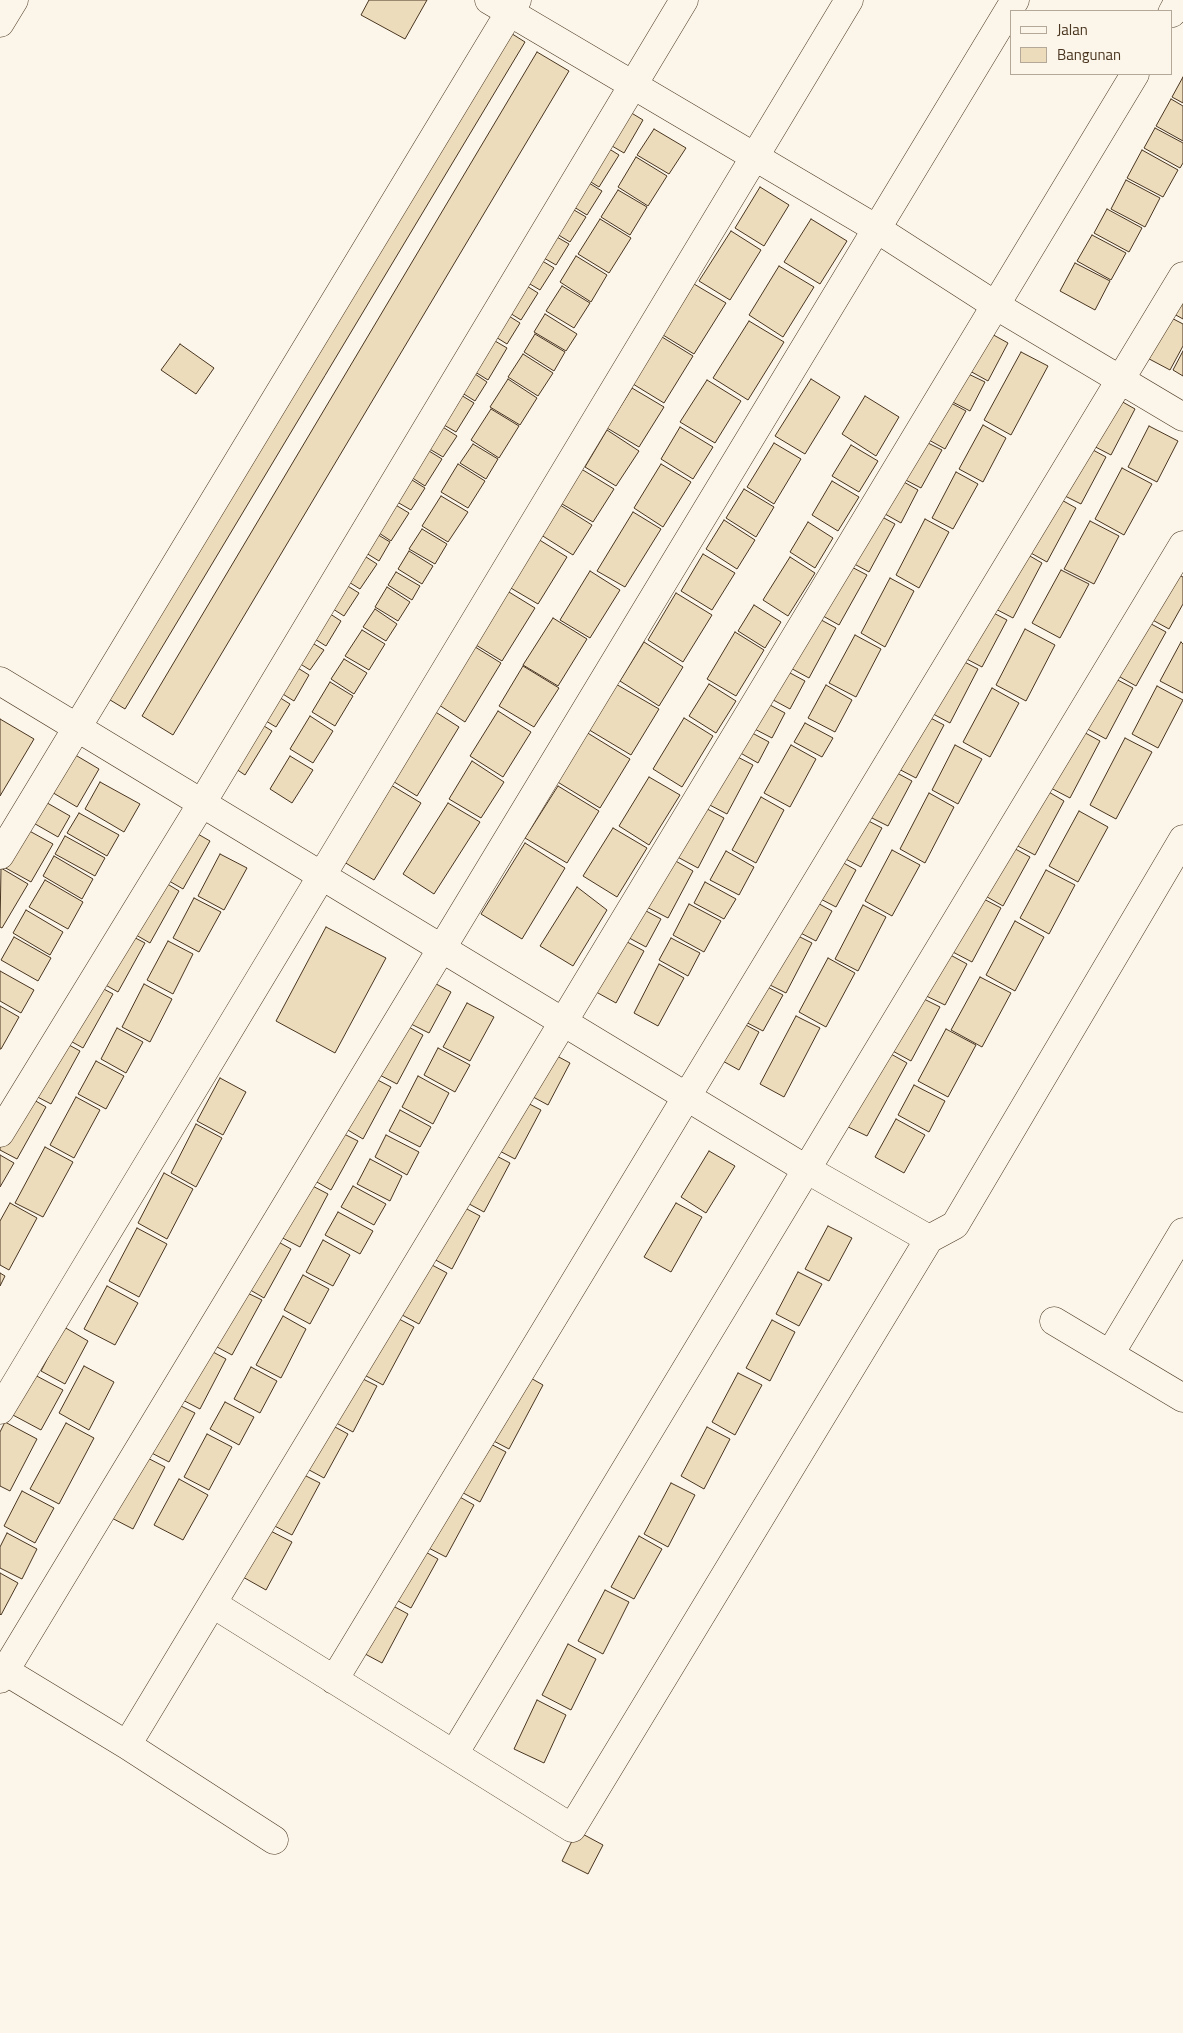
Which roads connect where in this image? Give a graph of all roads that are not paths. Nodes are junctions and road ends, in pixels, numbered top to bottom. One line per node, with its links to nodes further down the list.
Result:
1 (14, 0): 8 (street)
2 (684, 0): 10 (street)
3 (849, 0): 11 (street)
4 (1015, 0): 12 (street)
5 (1179, 0): 7 (street)
6 (505, 4): 10 (street); 19 (street)
7 (1173, 11)
8 (0, 23)
9 (1134, 75): 14 (street)
10 (633, 85): 11 (street); 20 (street)
11 (754, 157): 12 (street); 23 (street)
12 (877, 229): 14 (street); 24 (street)
13 (1183, 276): 15 (street)
14 (995, 305): 15 (street); 25 (street)
15 (1120, 380): 16 (street); 26 (street)
16 (1183, 417)
17 (1183, 545): 28 (street)
18 (0, 681): 19 (street)
19 (78, 728): 20 (street); 22 (street)
20 (202, 803): 23 (street); 27 (street)
21 (1183, 840): 30 (street)
22 (0, 855)
23 (322, 876): 24 (street); 34 (street)
24 (442, 948): 25 (street); 36 (street)
25 (564, 1022): 26 (street); 35 (street)
26 (687, 1097): 28 (street); 37 (street)
27 (0, 1133)
28 (806, 1169): 30 (street); 39 (street)
29 (1183, 1232): 32 (street)
30 (929, 1239): 39 (street)
31 (1054, 1320): 32 (street)
32 (1110, 1354): 33 (street)
33 (1183, 1398)
34 (0, 1410)
35 (213, 1604): 37 (street); 38 (street)
36 (2, 1672): 38 (street)
37 (334, 1680): 39 (street)
38 (127, 1746): 40 (street)
39 (454, 1754)
40 (274, 1840)

